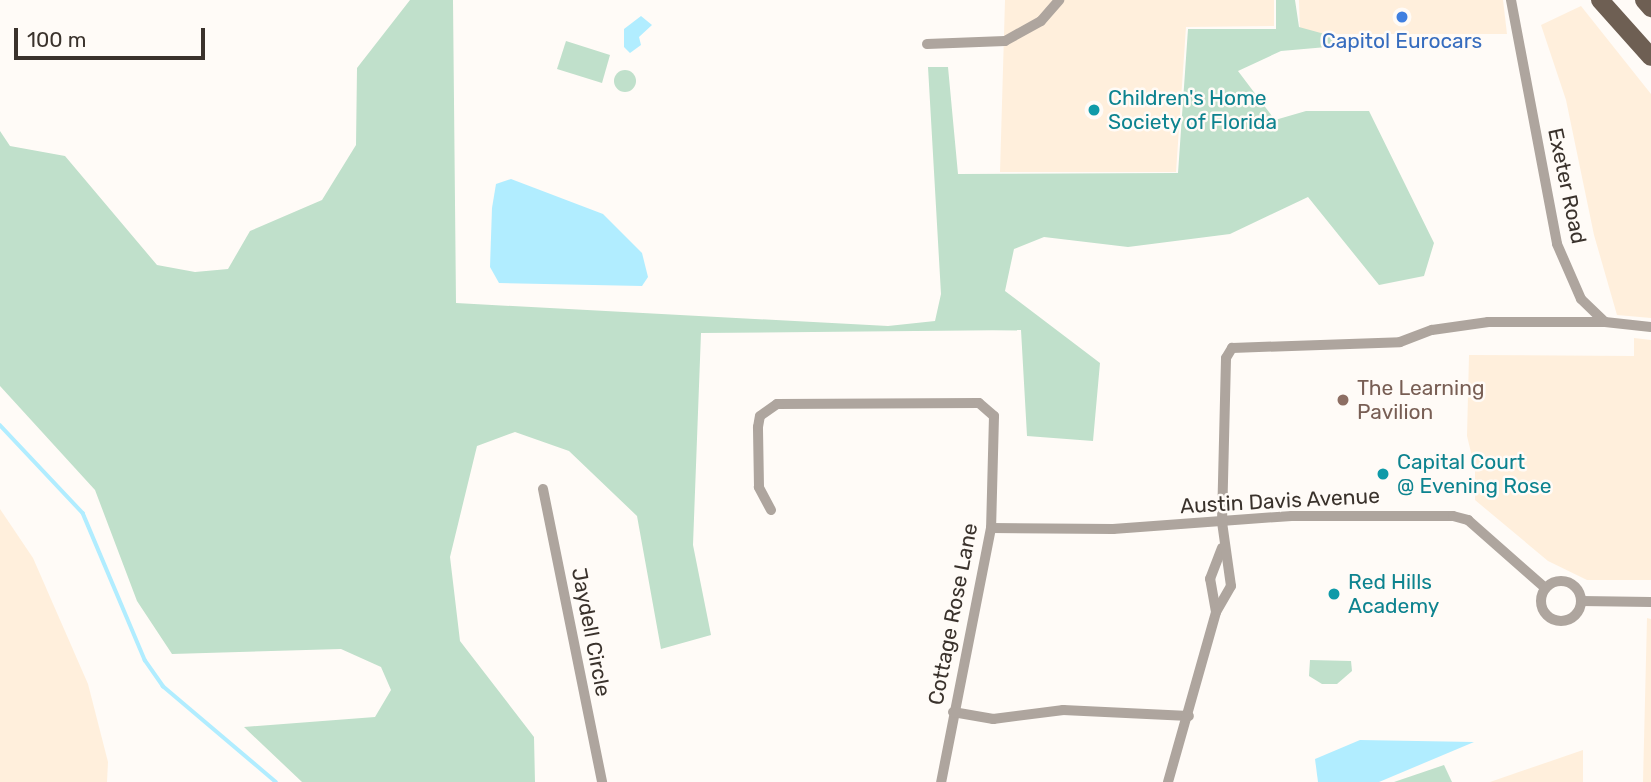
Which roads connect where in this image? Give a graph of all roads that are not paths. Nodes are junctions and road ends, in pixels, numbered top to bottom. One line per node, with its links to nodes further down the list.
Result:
1 (1059, 0): 6 (street)
2 (1511, 0): 8 (street, Exeter Road)
3 (1600, 0): 7 (main road)
4 (1644, 0): 5 (main road)
5 (1651, 8)
6 (927, 44)
7 (1651, 57)
8 (1605, 322): 9 (street); 12 (street)
9 (1651, 327)
10 (543, 489): 21 (street, Jaydell Circle)
11 (771, 510): 13 (street, Cottage Rose Lane)
12 (1222, 522): 13 (street, Austin Davis Avenue); 14 (street); 15 (street, Austin Davis Avenue)
13 (991, 528): 19 (street, Cottage Rose Lane)
14 (1222, 548): 18 (street); 18 (street)
15 (1545, 588): 16 (street); 16 (street)
16 (1581, 601): 17 (street)
17 (1651, 602)
18 (1216, 612): 20 (street)
19 (953, 712): 20 (street); 22 (street, Cottage Rose Lane)
20 (1189, 716): 23 (street)
21 (602, 782)
22 (941, 782)
23 (1168, 782)

